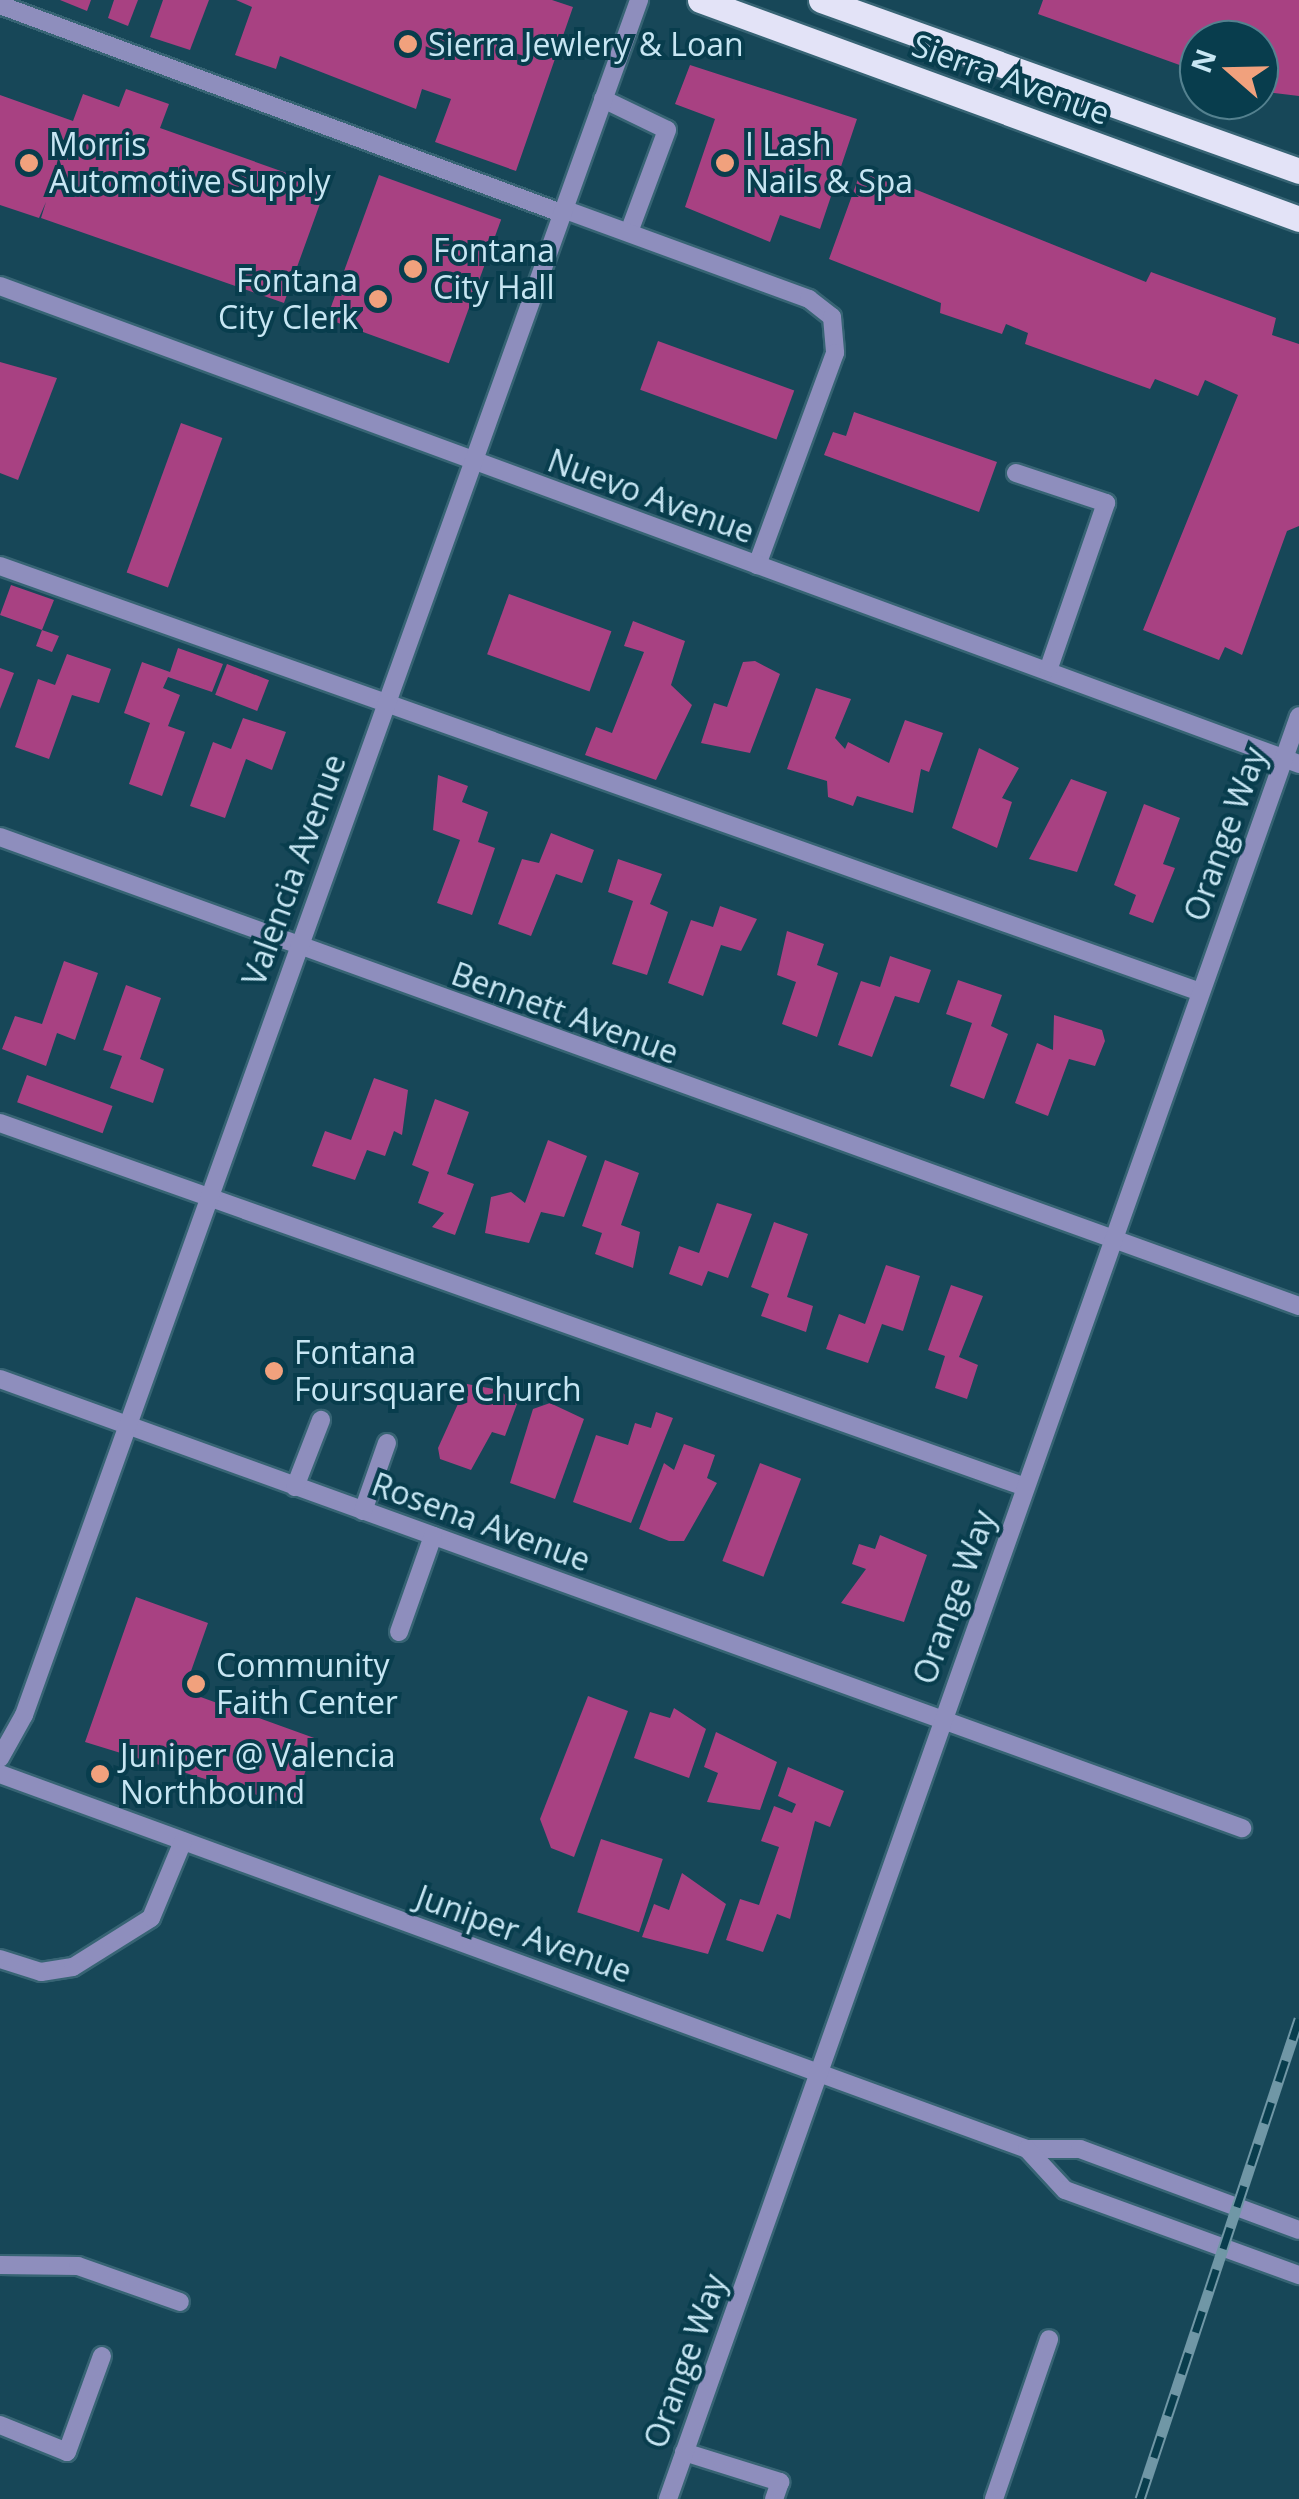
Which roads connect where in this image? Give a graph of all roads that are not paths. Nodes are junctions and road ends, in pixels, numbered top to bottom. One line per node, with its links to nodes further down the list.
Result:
1 (640, 0): 5 (street, Valencia Avenue)
2 (700, 0): 8 (main road, Sierra Avenue)
3 (821, 0): 6 (main road, Sierra Avenue)
4 (0, 5): 7 (street)
5 (603, 99): 7 (street, Valencia Avenue); 9 (street)
6 (1299, 171)
7 (562, 211): 9 (street); 11 (street, Valencia Avenue)
8 (1299, 219)
9 (629, 232): 13 (street)
10 (0, 286): 11 (street, Nuevo Avenue)
11 (470, 464): 13 (street, Nuevo Avenue); 16 (street, Valencia Avenue)
12 (1016, 473): 15 (street)
13 (756, 565): 15 (street, Nuevo Avenue)
14 (0, 566): 16 (street)
15 (1049, 668): 18 (street, Nuevo Avenue)
16 (386, 701): 20 (street, Valencia Avenue); 21 (street)
17 (1299, 716): 18 (street, Orange Way)
18 (1294, 755): 21 (street, Orange Way)
19 (0, 838): 20 (street, Bennett Avenue)
20 (298, 949): 23 (street, Valencia Avenue); 24 (street, Bennett Avenue)
21 (1200, 992): 24 (street, Orange Way)
22 (0, 1124): 23 (street)
23 (210, 1197): 28 (street, Valencia Avenue); 31 (street)
24 (1112, 1241): 25 (street, Bennett Avenue); 31 (street, Orange Way)
25 (1299, 1306)
26 (0, 1379): 28 (street, Rosena Avenue)
27 (322, 1420): 30 (street)
28 (128, 1425): 30 (street, Rosena Avenue); 36 (street, Valencia Avenue)
29 (387, 1442): 32 (street)
30 (295, 1486): 32 (street, Rosena Avenue)
31 (1025, 1487): 35 (street, Orange Way)
32 (362, 1511): 33 (street, Rosena Avenue)
33 (434, 1536): 34 (street); 35 (street, Rosena Avenue)
34 (399, 1632)
35 (942, 1720): 38 (street, Rosena Avenue); 41 (street, Orange Way)
36 (0, 1758)
37 (0, 1774): 39 (street, Juniper Avenue)
38 (1242, 1828)
39 (183, 1841): 40 (street); 41 (street, Juniper Avenue)
40 (0, 1960)
41 (819, 2073): 42 (street, Juniper Avenue); 50 (street, Orange Way)
42 (1027, 2149): 43 (street, Juniper Avenue); 45 (street, Juniper Avenue)
43 (1299, 2230)
44 (0, 2265): 46 (street)
45 (1299, 2275)
46 (180, 2302)
47 (1049, 2339): 53 (street)
48 (102, 2356): 49 (street)
49 (0, 2425)
50 (684, 2452): 51 (street, Orange Way); 52 (street)
51 (668, 2499)
52 (774, 2499)
53 (994, 2499)

